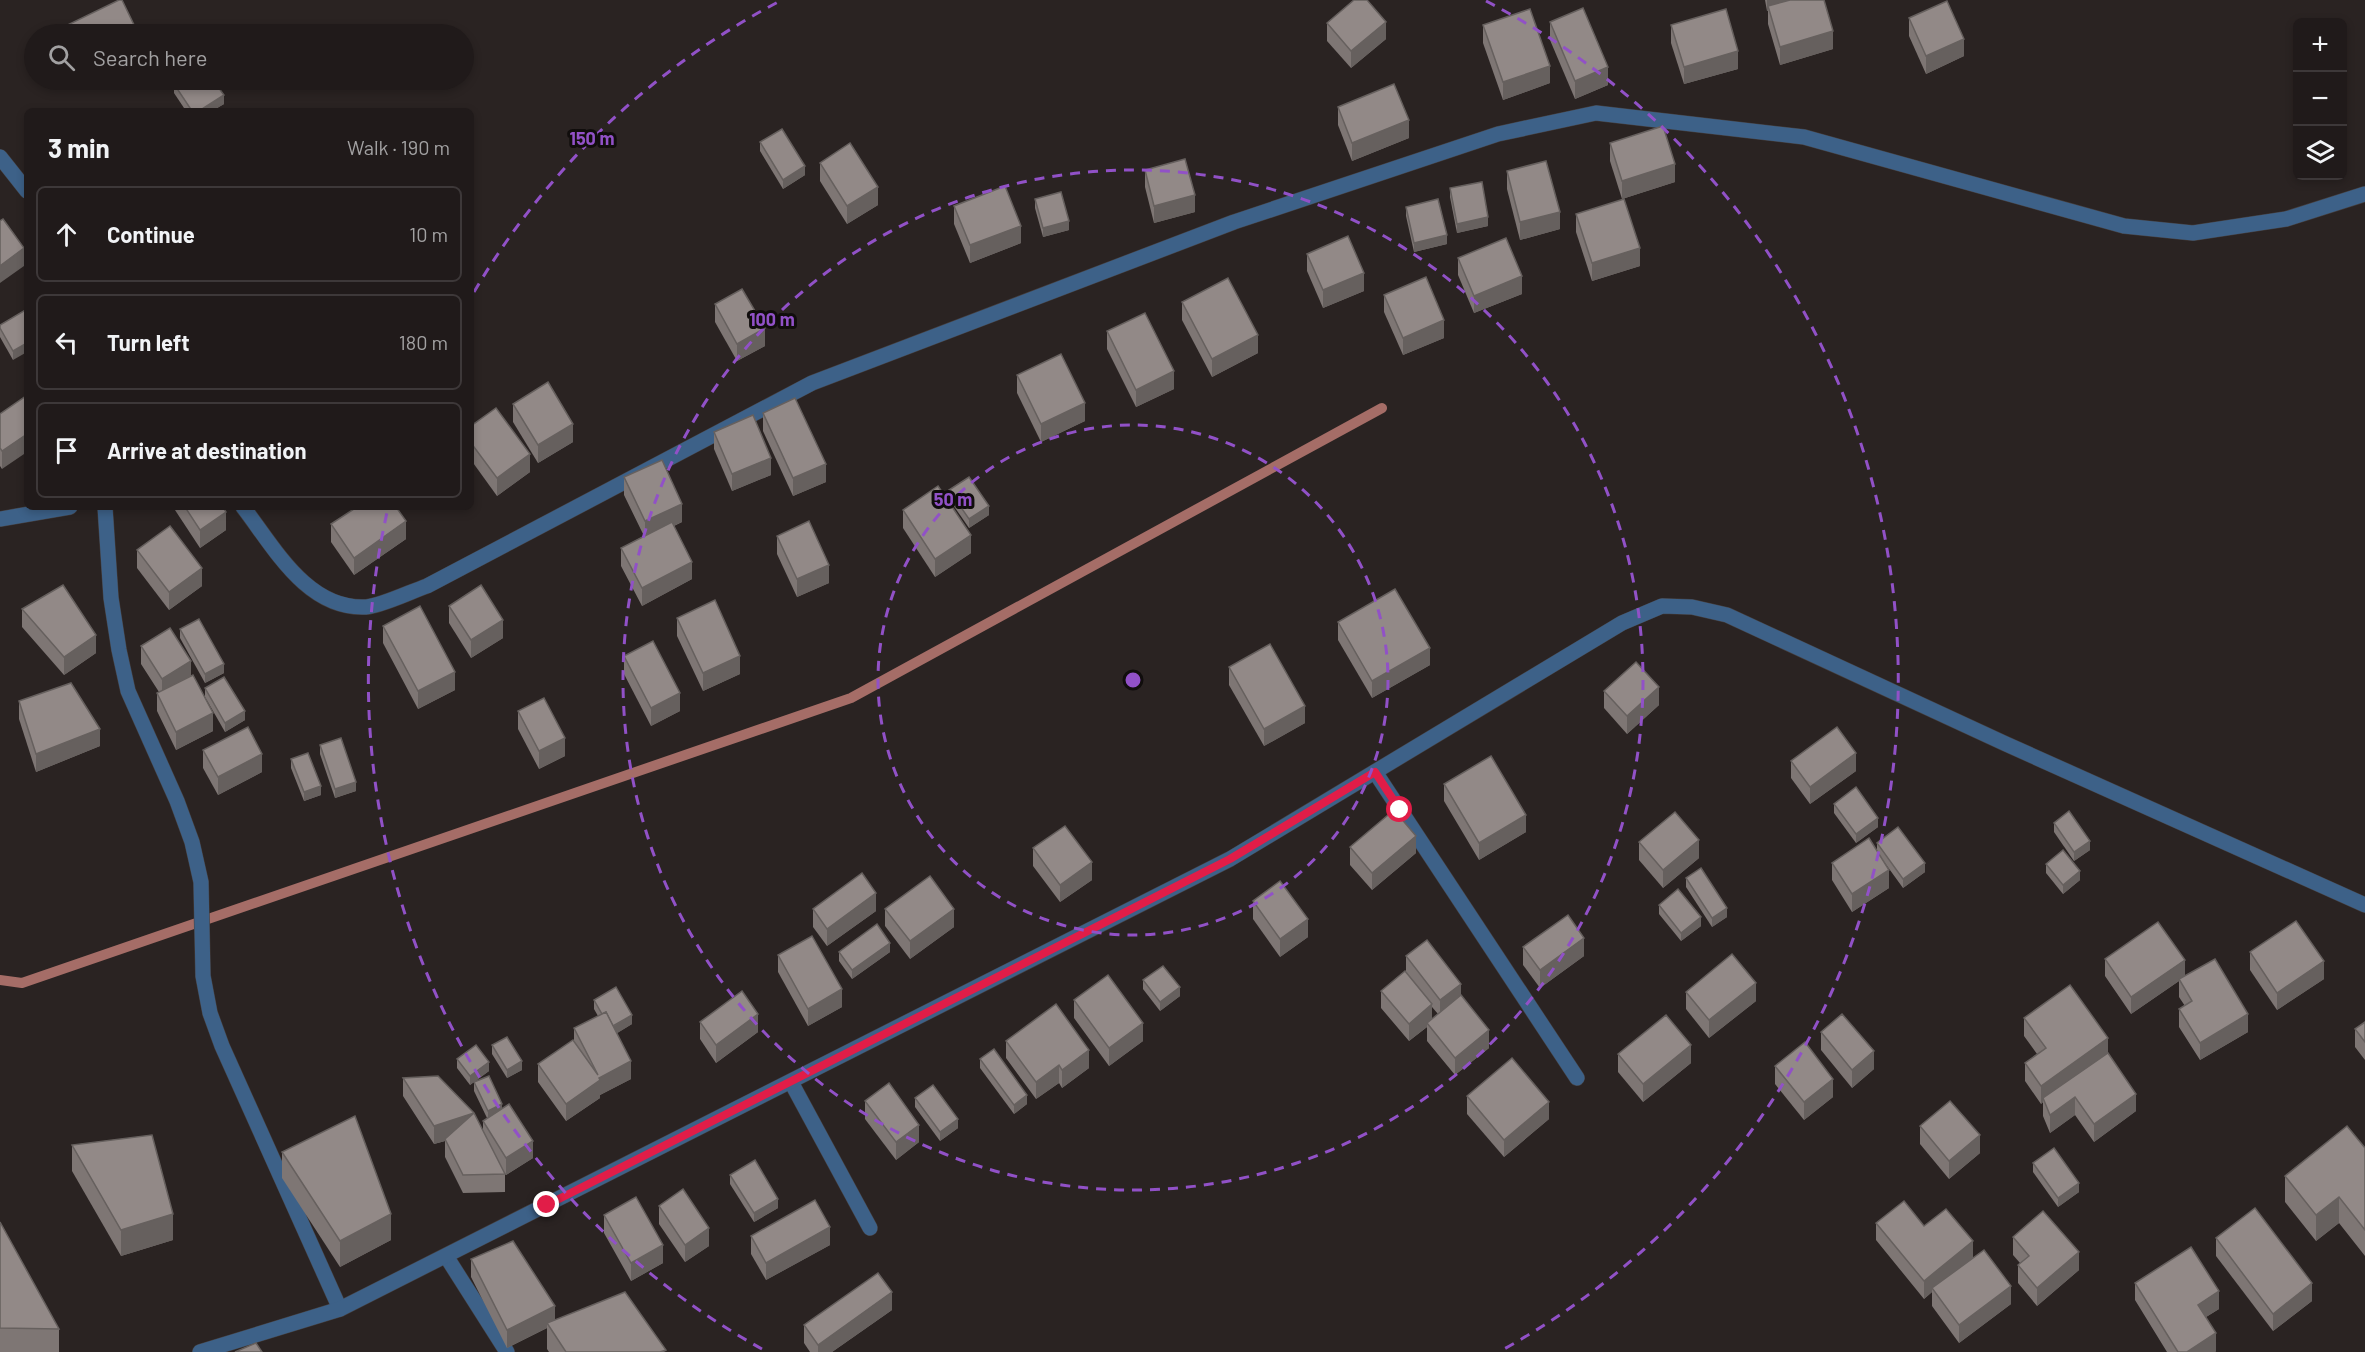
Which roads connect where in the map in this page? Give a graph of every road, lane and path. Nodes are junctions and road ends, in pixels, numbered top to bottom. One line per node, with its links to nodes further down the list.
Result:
1 (0, 157): 2 (street)
2 (24, 187)
3 (2365, 194): 6 (street)
4 (52, 510): 7 (street)
5 (105, 510): 14 (street)
6 (245, 510)
7 (0, 519)
8 (1375, 772): 9 (street); 10 (street); 11 (street)
9 (2365, 905)
10 (1577, 1078)
11 (791, 1082): 12 (street); 13 (street)
12 (870, 1228)
13 (446, 1256): 14 (street); 16 (street)
14 (340, 1309): 15 (street)
15 (200, 1352)
16 (507, 1352)

